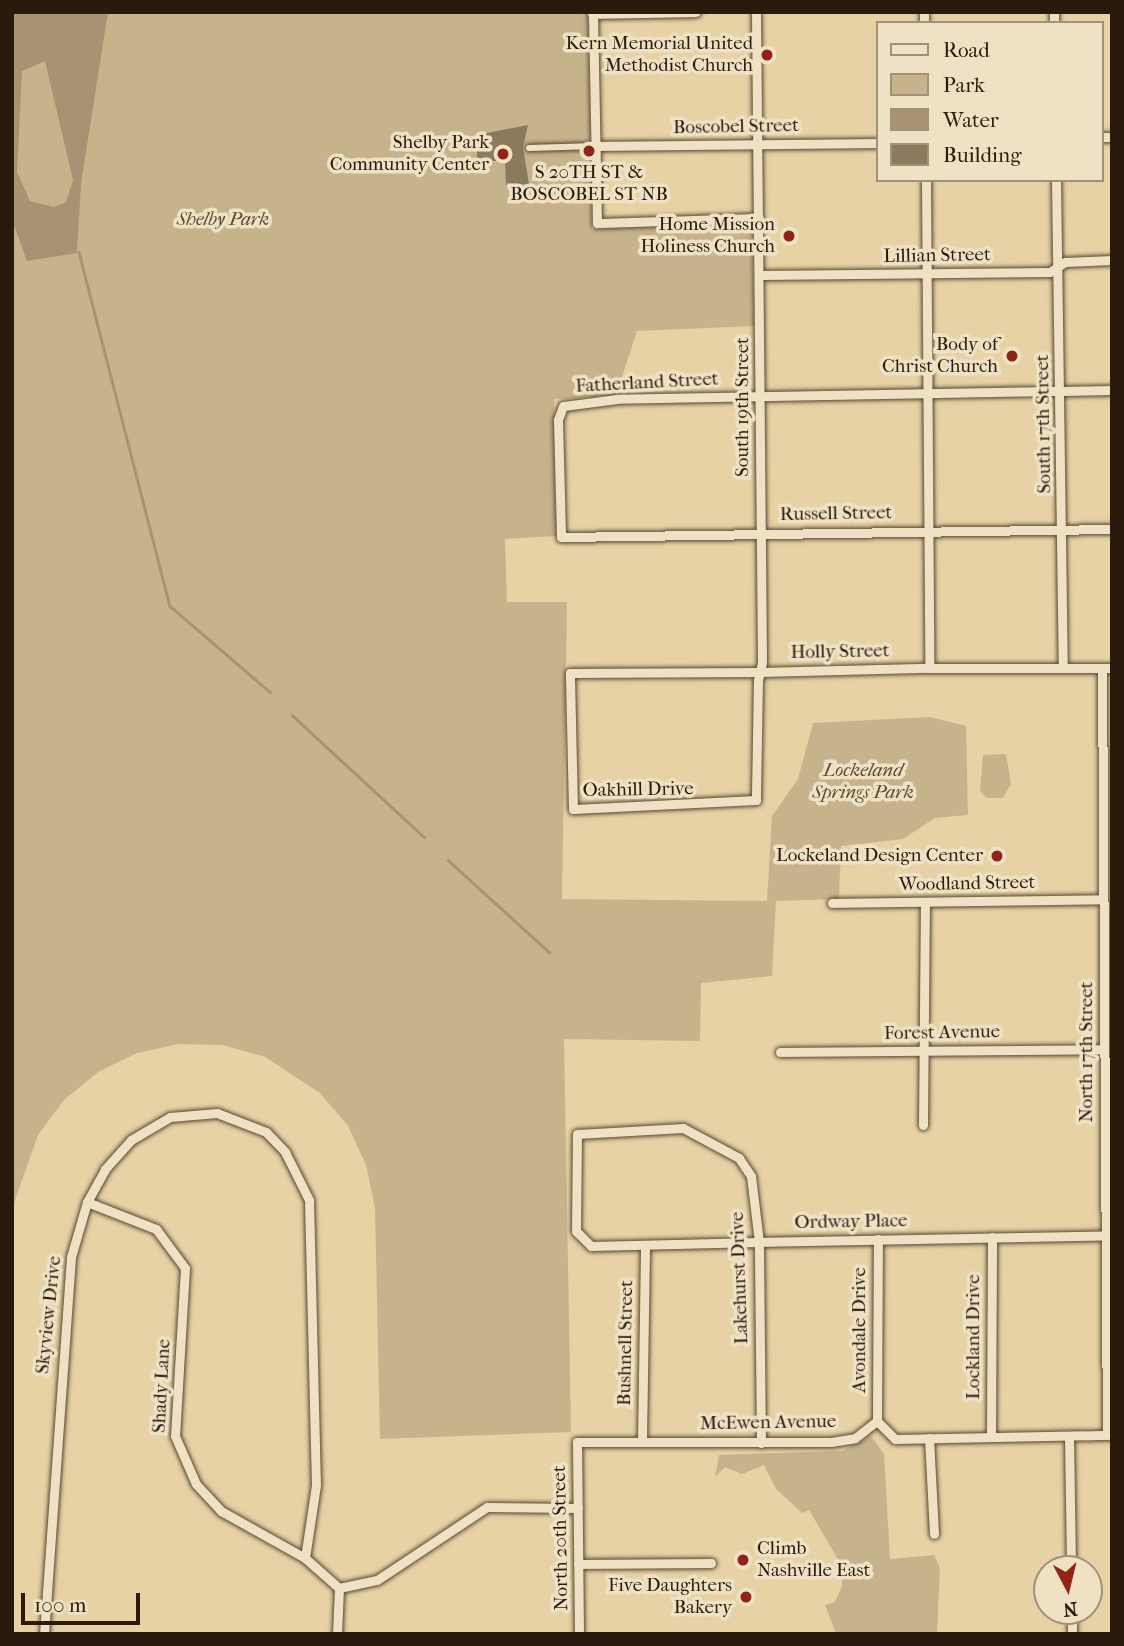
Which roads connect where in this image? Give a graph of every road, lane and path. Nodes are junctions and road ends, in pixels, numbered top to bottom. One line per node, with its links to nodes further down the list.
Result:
1 (696, 12): 3 (street)
2 (756, 12): 5 (street, South 19th Street)
3 (593, 14): 6 (street)
4 (876, 143): 5 (street, Boscobel Street)
5 (758, 144): 6 (street, Boscobel Street); 10 (street, South 19th Street)
6 (596, 146): 7 (street); 10 (street)
7 (529, 148)
8 (926, 182): 13 (street)
9 (1056, 182): 12 (street, South 17th Street)
10 (759, 218): 14 (street, South 19th Street)
11 (1112, 260): 12 (street, Lillian Street)
12 (1058, 268): 13 (street, Lillian Street); 16 (street, South 17th Street)
13 (928, 274): 14 (street, Lillian Street); 17 (street)
14 (760, 275): 18 (street, South 19th Street)
15 (1112, 390): 16 (street, Fatherland Street)
16 (1061, 391): 17 (street, Fatherland Street); 19 (street, South 17th Street)
17 (928, 393): 18 (street, Fatherland Street); 21 (street)
18 (761, 396): 22 (street, South 19th Street); 23 (street, Fatherland Street)
19 (1062, 529): 20 (street, Russell Street); 21 (street, Russell Street); 24 (street, South 17th Street)
20 (1112, 529)
21 (929, 530): 22 (street, Russell Street); 25 (street)
22 (761, 533): 23 (street, Russell Street); 27 (street, South 19th Street)
23 (561, 537)
24 (1063, 667): 25 (street, Holly Street); 26 (street, Holly Street)
25 (929, 668): 27 (street, Holly Street)
26 (1107, 668): 30 (street, North 17th Street)
27 (760, 672): 28 (street, Holly Street); 29 (street, South 19th Street)
28 (570, 673): 29 (street, Oakhill Drive)
29 (757, 800)
30 (1107, 851): 31 (street, North 17th Street)
31 (1103, 900): 32 (street, Woodland Street); 34 (street, North 17th Street)
32 (925, 902): 33 (street, Woodland Street); 36 (street)
33 (832, 903)
34 (1108, 982): 35 (street, North 17th Street)
35 (1104, 1049): 36 (street, Forest Avenue); 38 (street, North 17th Street)
36 (923, 1050): 37 (street, Forest Avenue); 39 (street)
37 (779, 1052)
38 (1109, 1113): 41 (street, North 17th Street)
39 (923, 1125)
40 (87, 1202): 58 (street, Shady Lane); 58 (street, Skyview Drive); 62 (street, Skyview Drive)
41 (1109, 1235): 42 (street, Ordway Place); 48 (street, North 17th Street)
42 (992, 1237): 43 (street, Ordway Place); 50 (street, Lockland Drive)
43 (878, 1239): 44 (street, Ordway Place); 47 (street, Avondale Drive)
44 (759, 1242): 45 (street, Ordway Place); 46 (street, Lakehurst Drive); 54 (street, Lakehurst Drive)
45 (645, 1245): 46 (street, Ordway Place); 52 (street, Bushnell Street)
46 (591, 1246)
47 (877, 1421): 51 (street); 54 (street, McEwen Avenue)
48 (1109, 1435): 49 (street)
49 (1069, 1436): 50 (street); 57 (street)
50 (991, 1437): 51 (street)
51 (929, 1438): 56 (street)
52 (642, 1441): 53 (street, McEwen Avenue); 54 (street, McEwen Avenue)
53 (577, 1442): 55 (street, North 20th Street)
54 (761, 1443)
55 (578, 1508): 60 (street, North 20th Street); 61 (street)
56 (934, 1534)
57 (1071, 1555)
58 (304, 1558): 61 (street, Shady Lane)
59 (711, 1563): 60 (street)
60 (578, 1564): 64 (street, North 20th Street)
61 (339, 1588): 63 (street)
62 (44, 1634)
63 (337, 1634)
64 (579, 1634)

